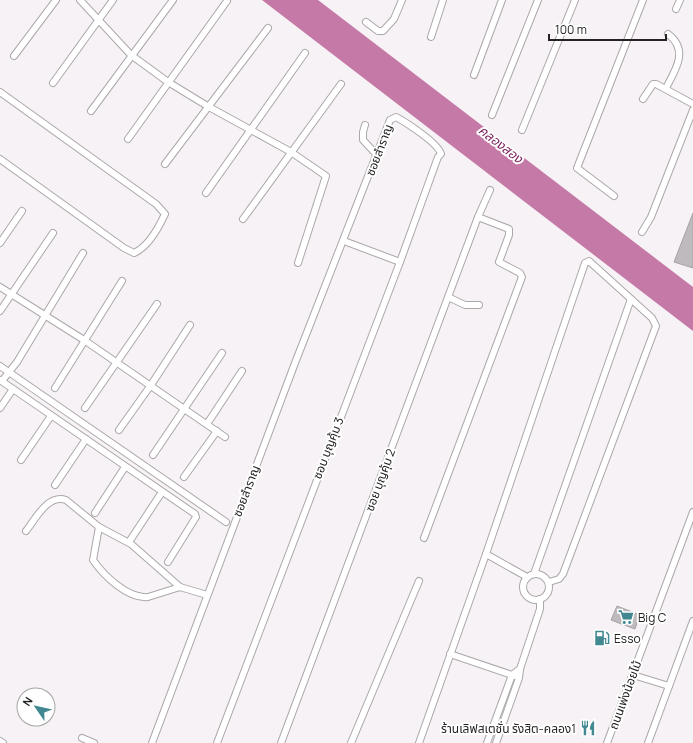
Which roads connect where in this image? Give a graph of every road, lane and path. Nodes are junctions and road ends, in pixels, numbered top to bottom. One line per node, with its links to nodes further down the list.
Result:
1 (56, 0): 21 (street)
2 (80, 0): 14 (street)
3 (113, 0): 14 (street)
4 (173, 0): 20 (street)
5 (402, 0): 15 (street)
6 (443, 0): 18 (street)
7 (502, 0): 22 (street)
8 (538, 0): 33 (street)
9 (575, 0): 36 (street)
10 (643, 0): 45 (street)
11 (680, 0): 13 (street)
12 (227, 1): 23 (street)
13 (676, 9)
14 (97, 20): 20 (street); 24 (street)
15 (366, 22)
16 (268, 28): 30 (street)
17 (668, 34): 26 (street)
18 (431, 37)
19 (305, 54): 35 (street)
20 (131, 55): 23 (street); 32 (street)
21 (14, 56)
22 (474, 75)
23 (168, 82): 30 (street); 37 (street)
24 (53, 83)
25 (341, 84): 38 (street)
26 (666, 88): 28 (street); 29 (street)
27 (0, 92): 41 (street)
28 (643, 99)
29 (693, 104)
30 (209, 107): 35 (street); 42 (street)
31 (693, 110): 49 (street)
32 (91, 111)
33 (492, 115)
34 (365, 125): 39 (street)
35 (251, 128): 38 (street); 44 (street)
36 (522, 130)
37 (128, 139)
38 (291, 152): 48 (street); 55 (street)
39 (377, 154): 40 (street, ซอยสำราญ); 51 (street, ซอยสำราญ)
40 (441, 154): 54 (street, ซอบ บุญคุ้ม 3)
41 (0, 159)
42 (165, 164)
43 (490, 190): 47 (street, ซอย บุญคุ้ม 2)
44 (206, 193)
45 (614, 196)
46 (22, 211): 52 (street)
47 (478, 217): 59 (street, ซอย บุญคุ้ม 2); 96 (street)
48 (243, 219)
49 (642, 232)
50 (53, 233): 58 (street)
51 (344, 241): 54 (street); 105 (street, ซอยสำราญ)
52 (0, 243)
53 (83, 253): 64 (street)
54 (400, 262): 119 (street, ซอบ บุญคุ้ม 3)
55 (298, 263)
56 (122, 281): 66 (street)
57 (0, 287): 58 (street)
58 (11, 295): 63 (street); 64 (street)
59 (448, 297): 62 (street); 120 (street, ซอย บุญคุ้ม 2)
60 (631, 299): 98 (street); 100 (street); 103 (street)
61 (157, 304): 68 (street)
62 (479, 306)
63 (0, 311)
64 (45, 315): 66 (street); 71 (street)
65 (190, 325): 73 (street)
66 (84, 340): 68 (street); 74 (street)
67 (222, 353): 78 (street)
68 (117, 362): 73 (street); 77 (street)
69 (0, 366): 71 (street)
70 (242, 371): 80 (street)
71 (8, 372): 72 (street); 93 (street)
72 (1, 381): 75 (street)
73 (151, 385): 78 (street); 81 (street)
74 (55, 388)
75 (13, 389): 76 (street); 79 (street)
76 (0, 408)
77 (85, 408)
78 (184, 408): 80 (street); 85 (street)
79 (51, 416): 84 (street); 86 (street)
80 (207, 424): 82 (street)
81 (119, 430)
82 (217, 431): 83 (street); 88 (street)
83 (225, 437)
84 (86, 439): 87 (street); 89 (street)
85 (153, 454)
86 (21, 460)
87 (125, 467): 90 (street); 92 (street)
88 (184, 477)
89 (55, 485)
90 (162, 492): 97 (street); 99 (street)
91 (693, 512): 111 (street, ถนนเพ่งน้อยไม้)
92 (95, 513)
93 (226, 522)
94 (99, 527): 95 (street); 104 (street); 104 (street)
95 (26, 531)
96 (424, 538)
97 (132, 539)
98 (486, 554): 101 (street); 108 (street)
99 (168, 562)
100 (534, 574): 101 (street); 103 (street)
101 (527, 577): 106 (street)
102 (418, 581): 121 (street)
103 (548, 582): 106 (street)
104 (180, 586): 105 (street)
105 (206, 595): 118 (street, ซอยสำราญ)
106 (540, 599): 109 (street)
107 (693, 621): 113 (street)
108 (450, 654): 110 (street); 122 (street)
109 (520, 669): 110 (street); 112 (street)
110 (512, 675): 112 (street); 123 (street)
111 (633, 675): 113 (street); 125 (street, ถนนเพ่งน้อยไม้)
112 (519, 678): 124 (street)
113 (669, 686): 126 (street)
114 (82, 738): 117 (street)
115 (0, 741): 116 (street)
116 (3, 743)
117 (94, 743)
118 (152, 743)
119 (217, 743)
120 (281, 743)
121 (351, 743)
122 (419, 743)
123 (487, 743)
124 (496, 743)
125 (607, 743)
126 (648, 743)

